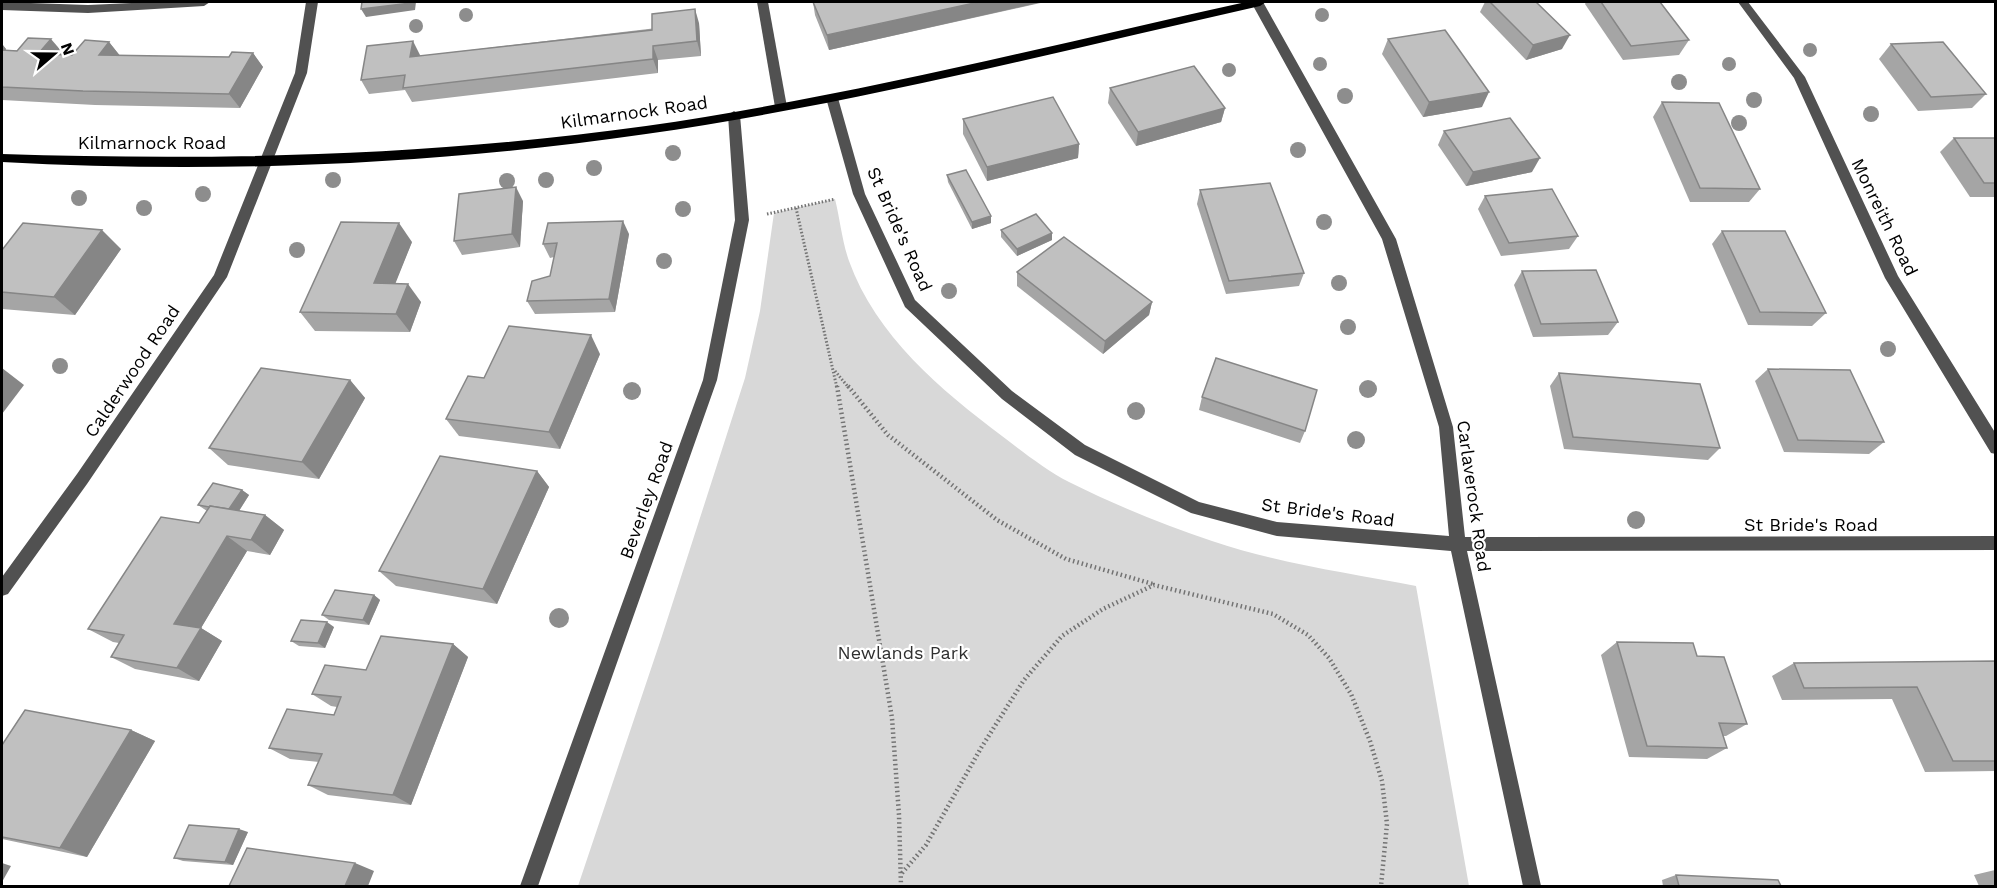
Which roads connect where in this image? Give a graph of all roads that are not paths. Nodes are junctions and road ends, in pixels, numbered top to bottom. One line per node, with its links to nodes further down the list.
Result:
1 (204, 2): 6 (street)
2 (312, 2): 11 (street, Calderwood Road)
3 (762, 2): 8 (street)
4 (1258, 2): 7 (main road, Kilmarnock Road); 14 (street, Carlaverock Road)
5 (1743, 2): 12 (street, Monreith Road)
6 (2, 6)
7 (832, 99): 8 (main road, Kilmarnock Road); 14 (street, St Bride's Road)
8 (782, 107): 9 (main road, Kilmarnock Road)
9 (734, 115): 11 (main road, Kilmarnock Road); 16 (street, Beverley Road)
10 (2, 158): 11 (main road, Kilmarnock Road)
11 (267, 159): 15 (street, Calderwood Road)
12 (1995, 448)
13 (1995, 543): 14 (street, St Bride's Road)
14 (1458, 544): 17 (street, Carlaverock Road)
15 (2, 589)
16 (529, 886)
17 (1532, 886)

